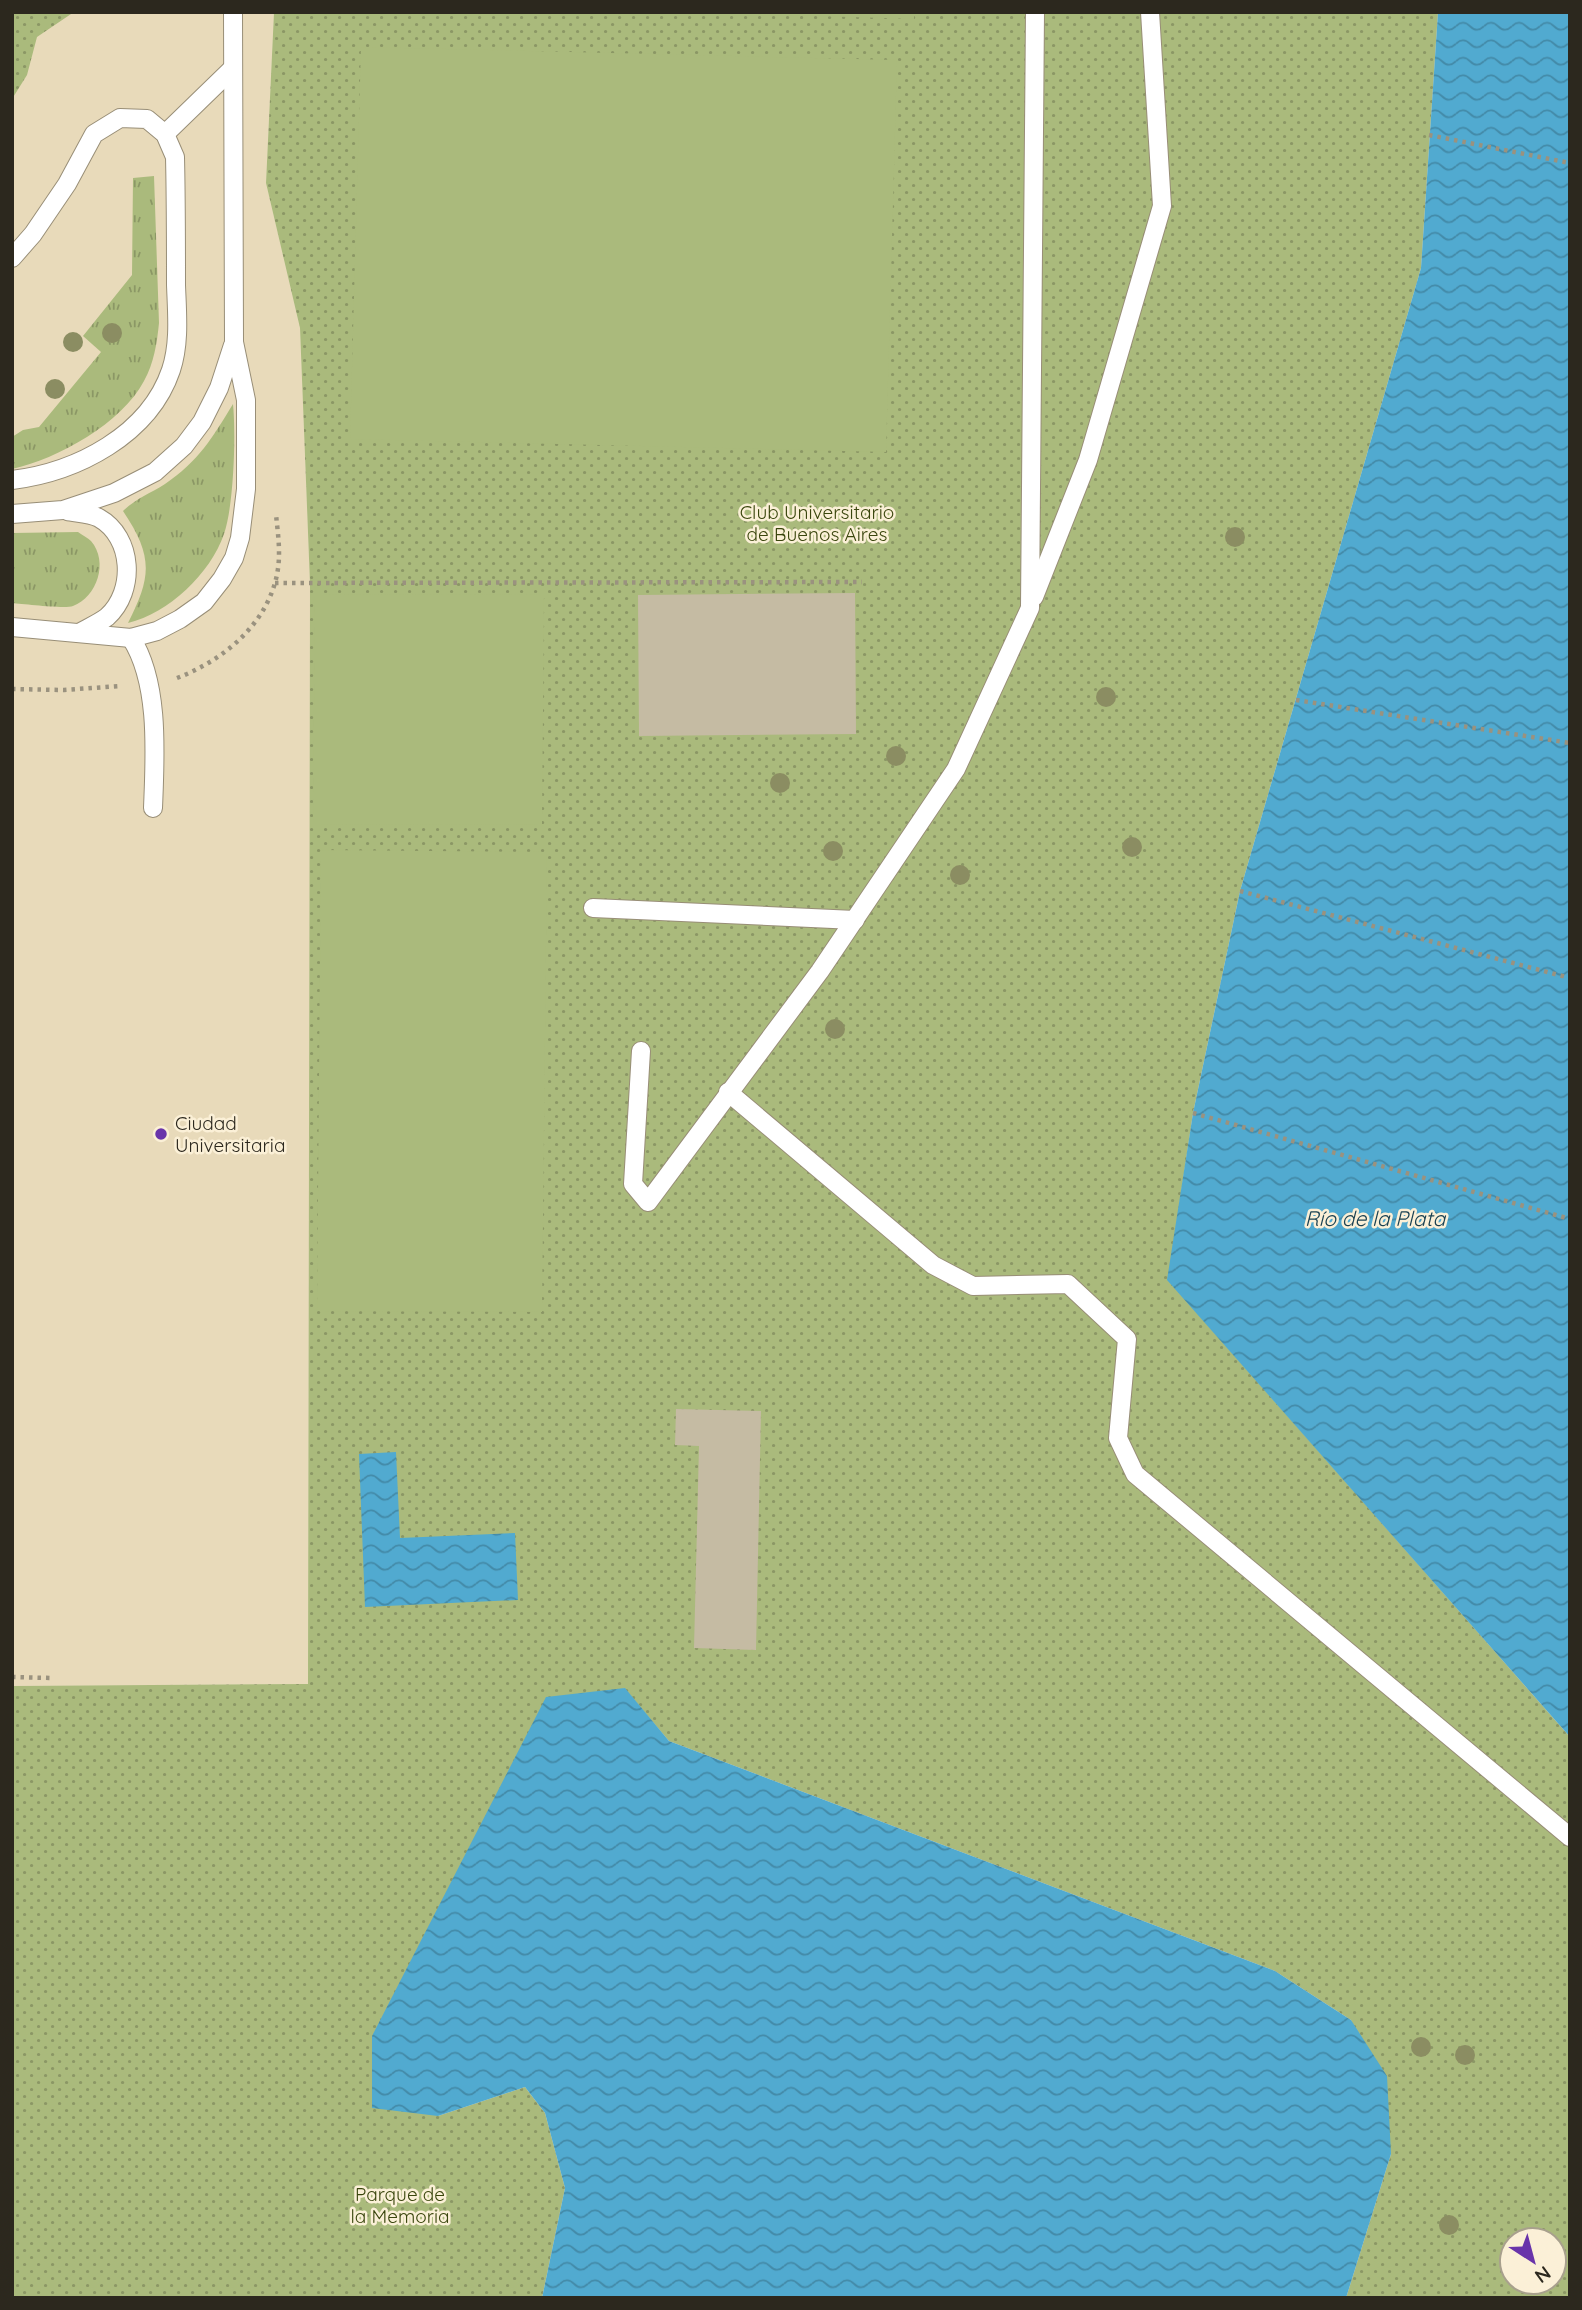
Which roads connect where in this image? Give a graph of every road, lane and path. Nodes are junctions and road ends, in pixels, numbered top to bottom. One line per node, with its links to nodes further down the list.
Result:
1 (233, 12): 4 (lane)
2 (1035, 12): 15 (lane)
3 (1150, 12): 15 (lane)
4 (233, 68): 5 (lane); 9 (lane)
5 (165, 134): 8 (lane); 10 (lane)
6 (1429, 135): 7 (path)
7 (1570, 163)
8 (12, 258)
9 (234, 342): 11 (lane); 18 (lane)
10 (12, 480)
11 (63, 510): 12 (lane); 17 (lane)
12 (12, 514)
13 (862, 582): 14 (path)
14 (275, 583)
15 (1030, 608): 24 (lane)
16 (12, 627): 17 (lane)
17 (79, 633): 18 (lane)
18 (131, 638): 21 (lane)
19 (1296, 700): 20 (path)
20 (1570, 743)
21 (153, 808)
22 (1240, 891): 25 (path)
23 (593, 908): 24 (lane)
24 (855, 920): 27 (lane)
25 (1570, 978)
26 (641, 1051): 27 (lane)
27 (729, 1092): 32 (lane)
28 (1192, 1113): 29 (path)
29 (1570, 1219)
30 (12, 1677): 31 (path)
31 (51, 1678)
32 (1570, 1837)

